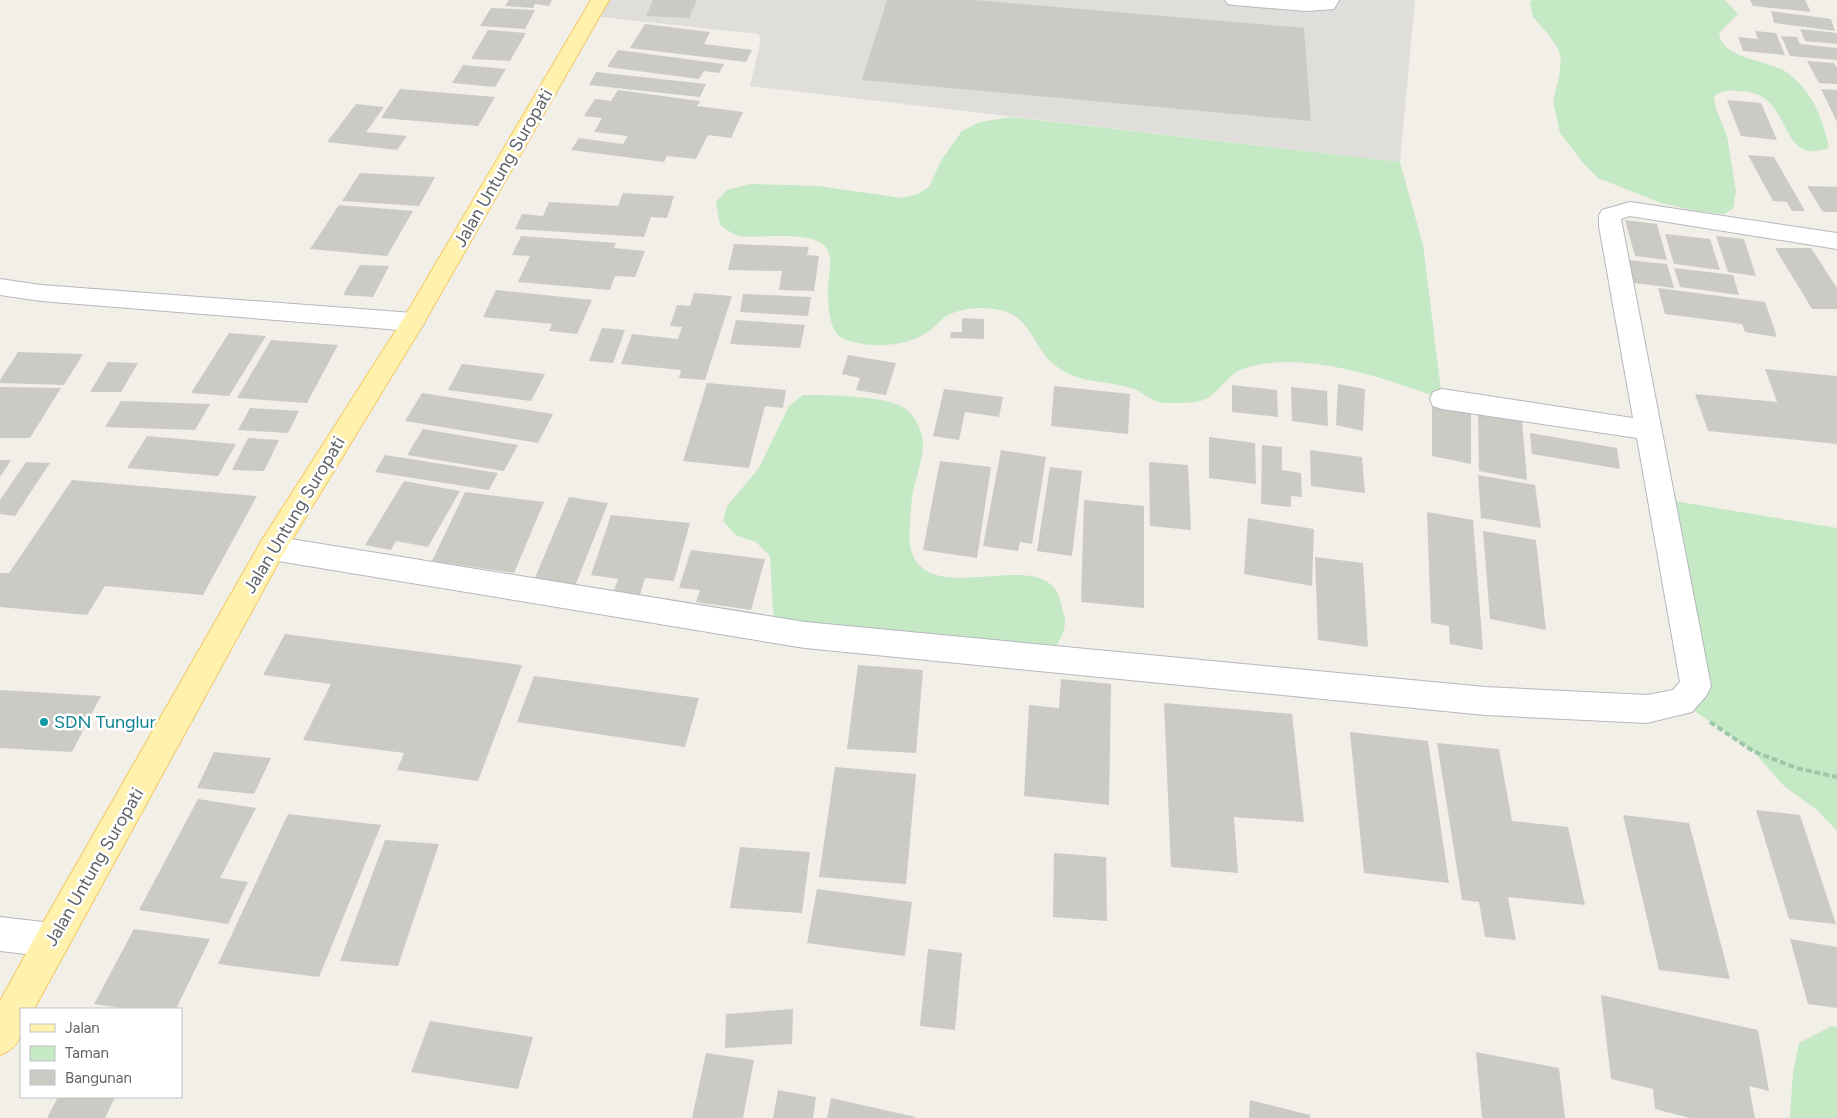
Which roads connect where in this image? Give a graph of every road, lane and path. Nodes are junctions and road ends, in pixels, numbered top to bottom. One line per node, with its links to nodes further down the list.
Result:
1 (600, 0): 6 (main road, Jalan Untung Suropati)
2 (1234, 0): 3 (street)
3 (1330, 0)
4 (1837, 241): 8 (street)
5 (0, 287): 6 (street)
6 (413, 322): 9 (main road, Jalan Untung Suropati)
7 (1442, 399): 8 (street)
8 (1648, 430): 10 (street)
9 (272, 548): 10 (street); 13 (main road, Jalan Untung Suropati)
10 (1681, 702): 11 (path)
11 (1837, 777)
12 (0, 934): 13 (street)
13 (52, 940): 14 (main road, Jalan Untung Suropati)
14 (0, 1037)

